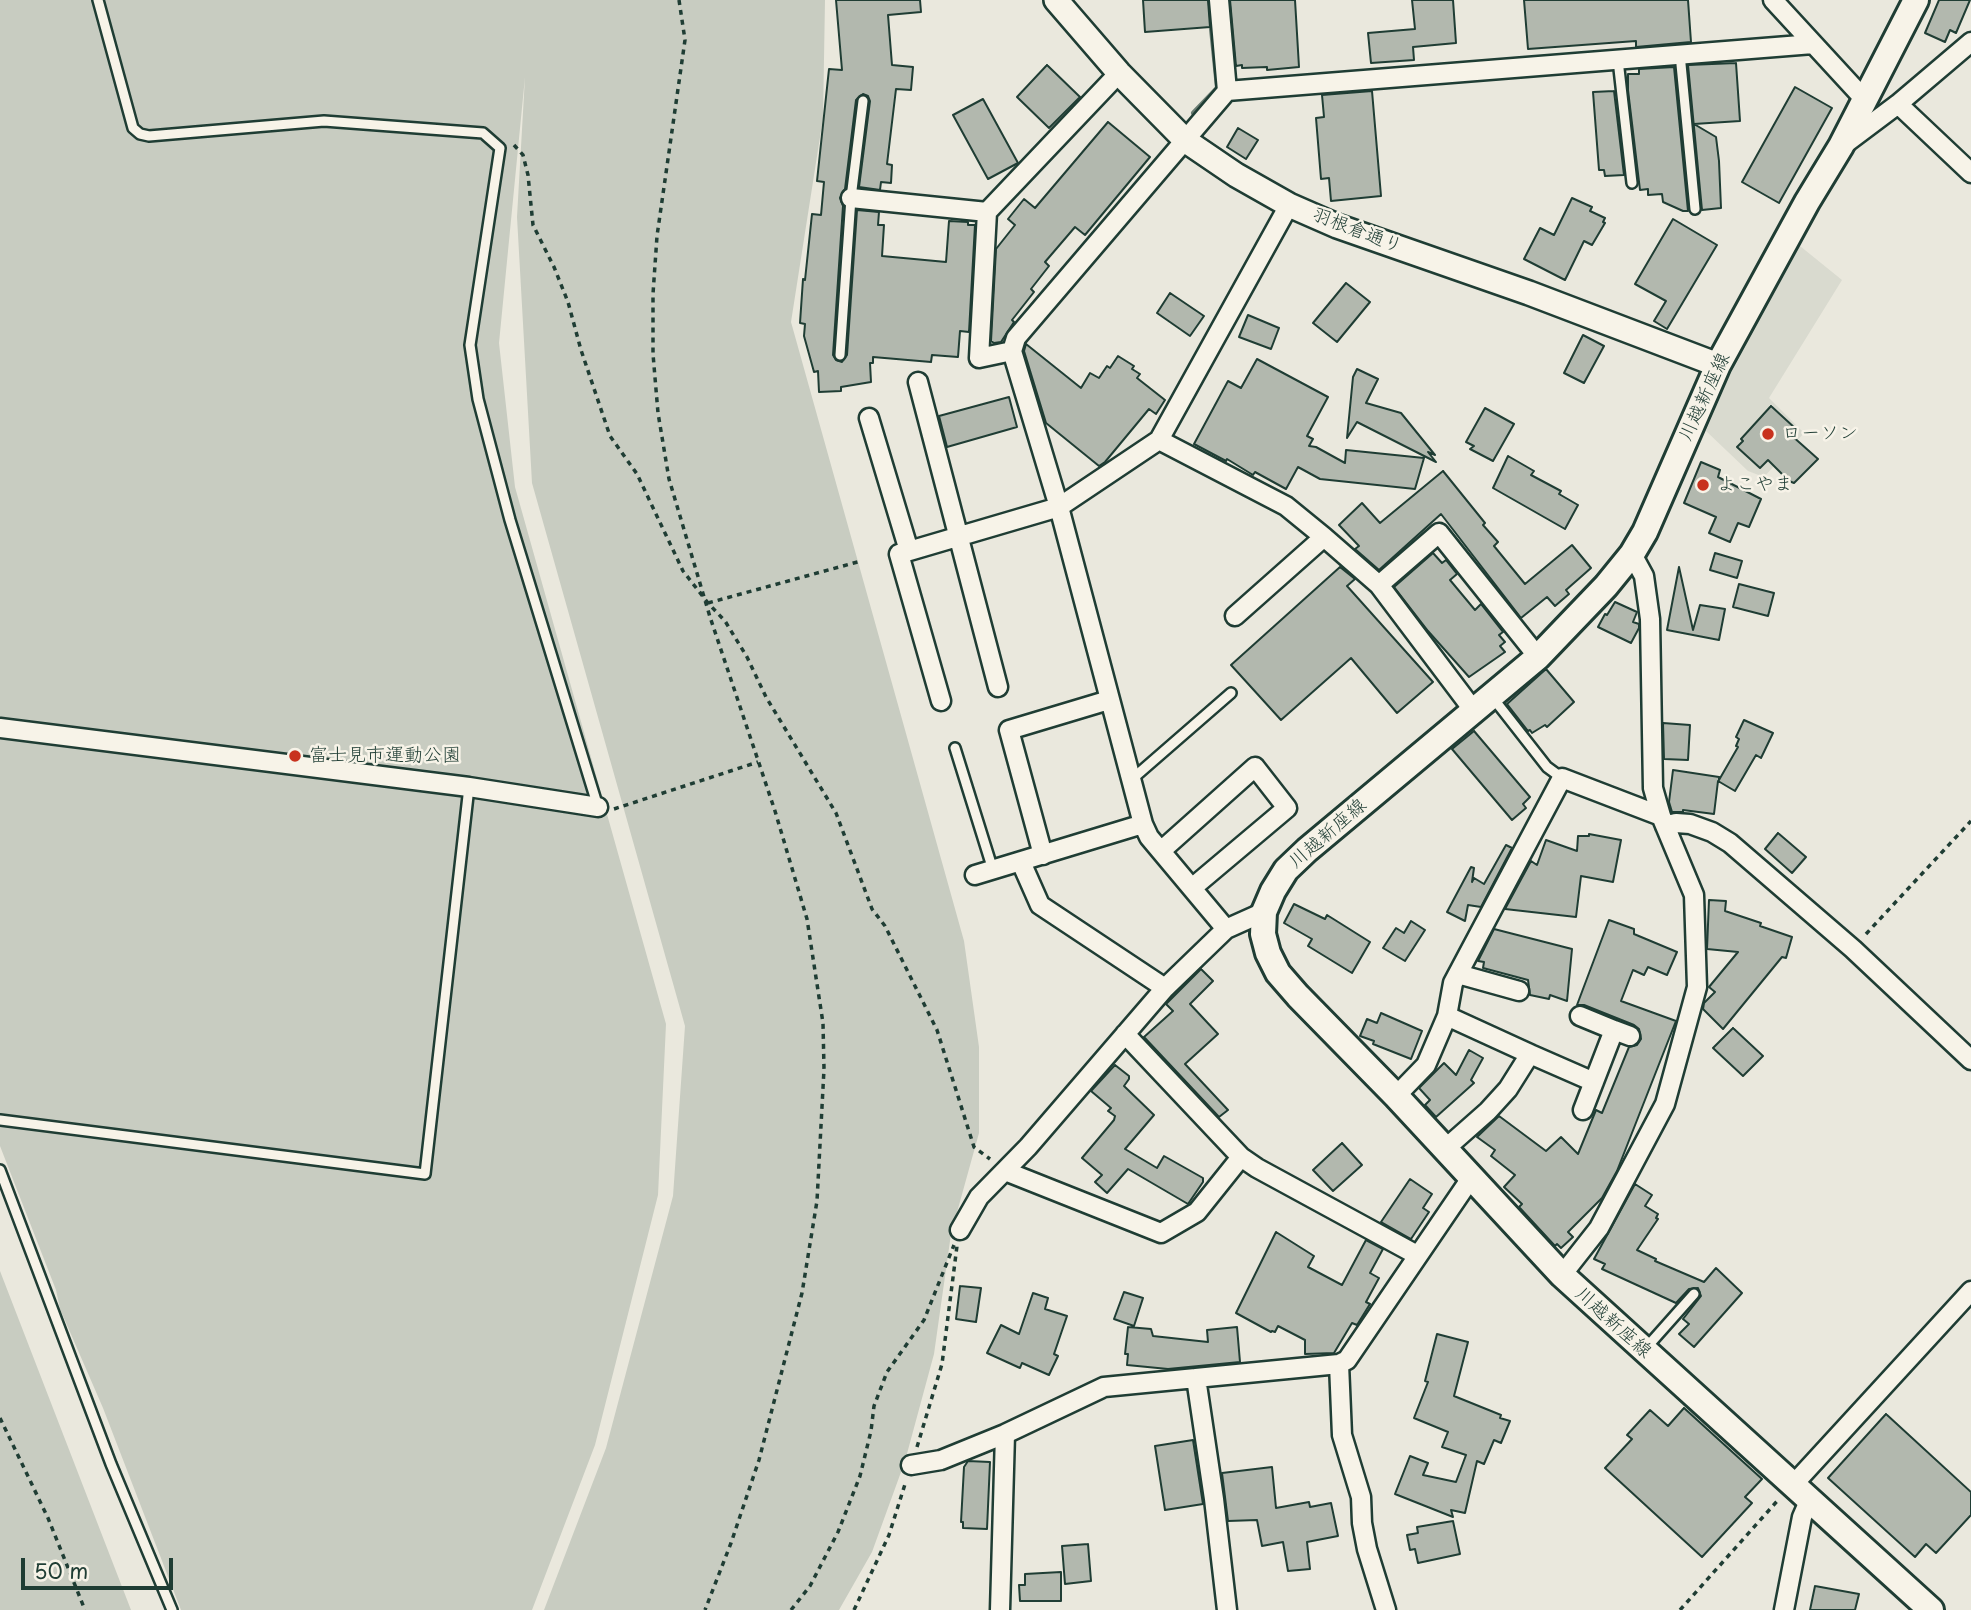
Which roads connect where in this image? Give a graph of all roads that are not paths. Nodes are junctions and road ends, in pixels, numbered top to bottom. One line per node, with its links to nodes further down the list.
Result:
1 (98, 0): 47 (lane)
2 (1056, 0): 10 (street, 羽根倉通り)
3 (1219, 0): 11 (street)
4 (1773, 0): 7 (street)
5 (1916, 0): 13 (main road, 川越新座線)
6 (1971, 43): 14 (street)
7 (1813, 44): 8 (street); 13 (street)
8 (1680, 54): 9 (street); 21 (lane)
9 (1618, 60): 11 (street); 18 (lane)
10 (1119, 73): 15 (street, 羽根倉通り); 22 (street)
11 (1227, 91): 15 (street)
12 (863, 101): 19 (lane)
13 (1866, 101): 16 (main road, 川越新座線)
14 (1898, 104): 16 (street); 17 (street)
15 (1186, 141): 20 (street, 羽根倉通り); 23 (street)
16 (1841, 146): 25 (main road, 川越新座線)
17 (1971, 173)
18 (1632, 183)
19 (851, 198): 22 (street); 24 (lane)
20 (1289, 205): 25 (street, 羽根倉通り); 28 (street)
21 (1695, 209)
22 (987, 212): 23 (street)
23 (1012, 351): 29 (street)
24 (840, 355)
25 (1718, 365): 33 (main road, 川越新座線)
26 (918, 382): 30 (street)
27 (869, 418): 32 (street)
28 (1159, 440): 29 (street); 31 (street)
29 (1059, 507): 30 (street); 40 (street)
30 (959, 537): 32 (street); 37 (street)
31 (1324, 537): 34 (street); 35 (street)
32 (909, 551): 39 (street)
33 (1632, 554): 36 (main road, 川越新座線); 48 (street)
34 (1379, 585): 36 (street); 41 (street)
35 (1235, 615)
36 (1538, 657): 41 (main road, 川越新座線)
37 (998, 687)
38 (1231, 693): 45 (lane)
39 (941, 701)
40 (1109, 701): 45 (street); 51 (street)
41 (1483, 704): 44 (lane); 55 (main road, 川越新座線)
42 (0, 728): 46 (street)
43 (955, 748): 53 (lane)
44 (1562, 778): 48 (street); 57 (street)
45 (1131, 780): 49 (street)
46 (470, 787): 47 (street); 68 (lane)
47 (607, 808)
48 (1663, 821): 64 (street); 76 (street)
49 (1143, 824): 50 (street); 51 (street)
50 (1162, 850): 54 (street); 54 (street)
51 (1044, 855): 52 (street)
52 (1021, 862): 53 (street); 58 (street)
53 (984, 872)
54 (1192, 888): 56 (street)
55 (1264, 912): 56 (street); 66 (main road, 川越新座線)
56 (1226, 929): 58 (street)
57 (1458, 974): 59 (street); 60 (street)
58 (1165, 988): 62 (street)
59 (1519, 991)
60 (1447, 1016): 63 (street); 66 (street)
61 (1580, 1016): 65 (street)
62 (1125, 1034): 70 (street); 72 (street)
63 (1530, 1054): 65 (street); 69 (street)
64 (1971, 1060)
65 (1594, 1082): 67 (street)
66 (1396, 1096): 69 (main road, 川越新座線)
67 (1583, 1110)
68 (0, 1120)
69 (1445, 1149): 73 (main road, 川越新座線)
70 (1241, 1157): 72 (street); 75 (street)
71 (0, 1170): 85 (lane)
72 (1005, 1171): 74 (street)
73 (1471, 1178): 75 (street); 76 (main road, 川越新座線)
74 (960, 1230)
75 (1417, 1255): 80 (street)
76 (1562, 1275): 79 (main road, 川越新座線)
77 (1971, 1291): 84 (street)
78 (1694, 1294): 79 (lane)
79 (1644, 1351): 84 (main road, 川越新座線)
80 (1339, 1364): 81 (street); 88 (street)
81 (1196, 1378): 82 (street); 87 (street)
82 (1005, 1434): 83 (street); 86 (street)
83 (911, 1465)
84 (1800, 1494): 89 (street); 90 (main road, 川越新座線)
85 (172, 1610)
86 (1000, 1610)
87 (1227, 1610)
88 (1386, 1610)
89 (1784, 1610)
90 (1931, 1610)

